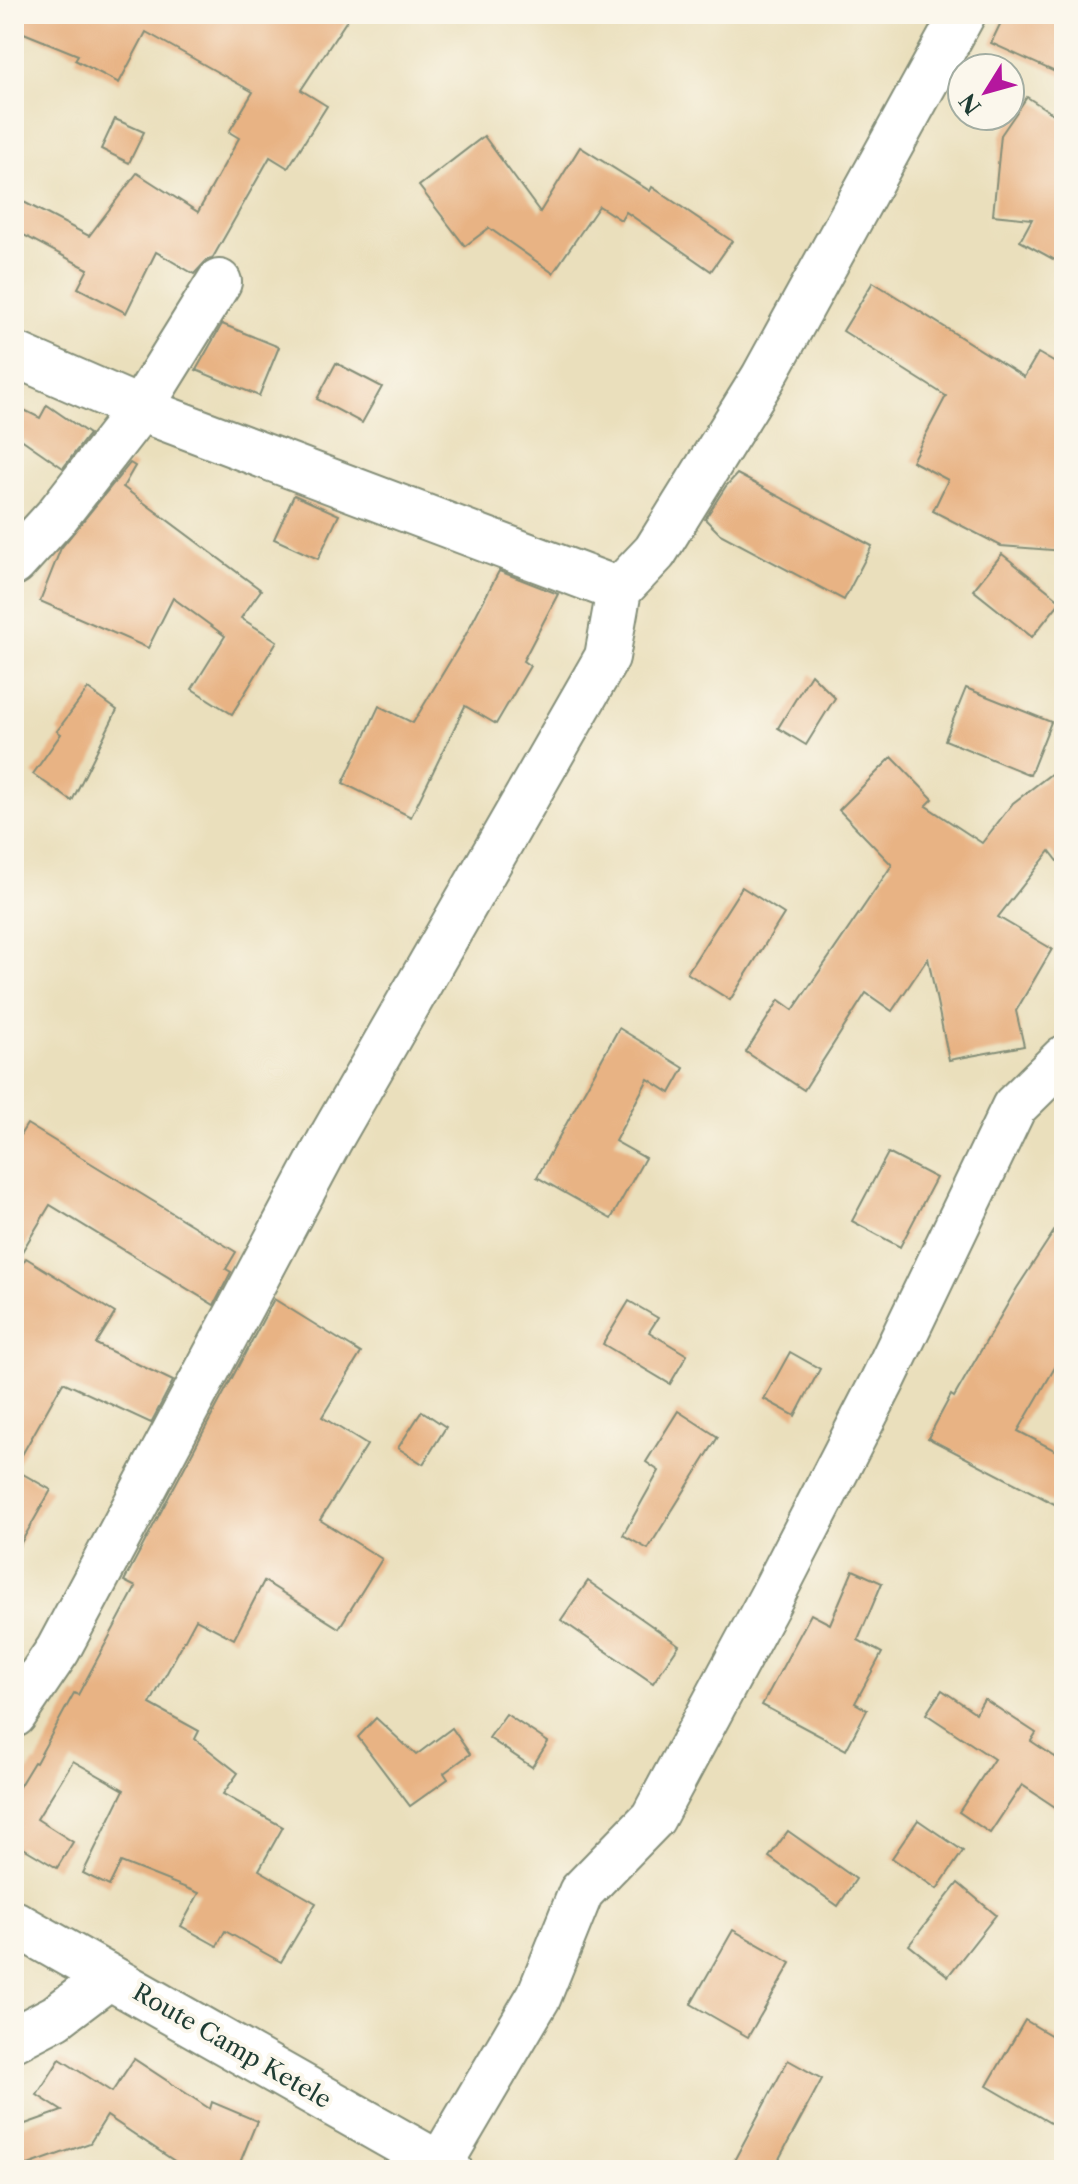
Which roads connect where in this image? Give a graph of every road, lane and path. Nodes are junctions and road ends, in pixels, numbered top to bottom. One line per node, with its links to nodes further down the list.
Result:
1 (963, 14): 6 (street)
2 (219, 282): 4 (street)
3 (14, 354): 4 (street)
4 (140, 409): 5 (street); 6 (street)
5 (14, 563)
6 (619, 590): 8 (street)
7 (1064, 1058): 12 (street)
8 (14, 1715)
9 (14, 1923): 10 (street, Route Camp Ketele)
10 (109, 1977): 11 (street); 12 (street, Route Camp Ketele)
11 (14, 2039)
12 (445, 2167)

